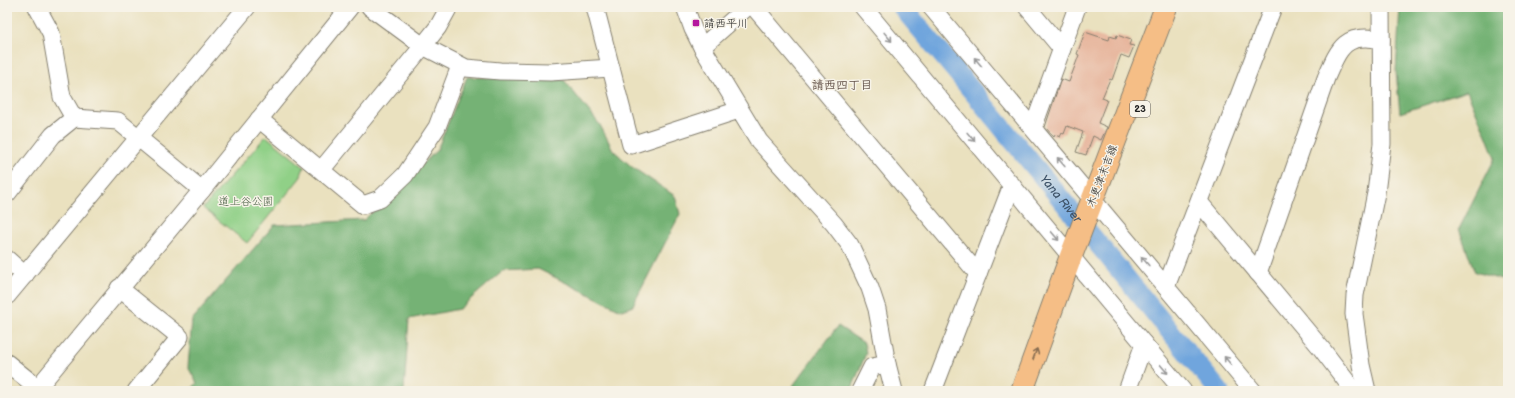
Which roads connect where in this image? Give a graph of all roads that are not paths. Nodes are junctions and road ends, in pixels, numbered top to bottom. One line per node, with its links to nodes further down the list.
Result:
1 (38, 7): 25 (street)
2 (247, 7): 28 (street)
3 (350, 7): 26 (street)
4 (370, 7): 19 (street)
5 (450, 7): 19 (street)
6 (594, 7): 23 (street)
7 (684, 7): 20 (street)
8 (747, 7): 20 (street)
9 (754, 7): 38 (street)
10 (863, 7): 30 (street, one-way to 30)
11 (931, 7): 27 (street, one-way to 11)
12 (1027, 7): 21 (street)
13 (1077, 7): 21 (street)
14 (1166, 7): 34 (main road, 木更津末吉線 / 23)
15 (1179, 7): 34 (main road, 木更津末吉線 / 23)
16 (1273, 7): 33 (street)
17 (1381, 7): 18 (street)
18 (1381, 40): 37 (street); 57 (street)
19 (423, 46): 22 (street); 29 (street)
20 (702, 47): 24 (street)
21 (1062, 49): 27 (street)
22 (460, 66): 23 (street); 29 (street)
23 (611, 68): 24 (street)
24 (739, 110): 45 (street)
25 (74, 118): 28 (street); 32 (street)
26 (260, 119): 29 (street); 31 (street)
27 (1033, 128): 34 (street, one-way to 27)
28 (139, 138): 31 (street); 39 (street)
29 (322, 169)
30 (1012, 185): 36 (street, one-way to 36); 38 (street)
31 (202, 190): 41 (street)
32 (7, 194)
33 (1199, 202): 37 (street); 40 (street)
34 (1098, 205): 36 (main road, 木更津末吉線 / 23); 40 (street, one-way to 34)
35 (7, 259): 39 (street)
36 (1076, 262): 43 (street); 51 (main road, 木更津末吉線 / 23, one-way to 36); 52 (main road, 木更津末吉線 / 23)
37 (1258, 273): 56 (street)
38 (978, 274): 50 (street)
39 (25, 275): 42 (street)
40 (1166, 287): 55 (street, one-way to 40)
41 (119, 288): 46 (street); 47 (street)
42 (7, 296)
43 (1144, 344): 53 (street); 54 (street, one-way to 54)
44 (7, 363): 46 (street)
45 (887, 364): 48 (street); 49 (street)
46 (37, 389)
47 (136, 391)
48 (860, 391)
49 (894, 391)
50 (933, 391)
51 (1022, 391)
52 (1037, 391)
53 (1127, 391)
54 (1183, 391)
55 (1253, 391)
56 (1354, 391)
57 (1367, 391)

